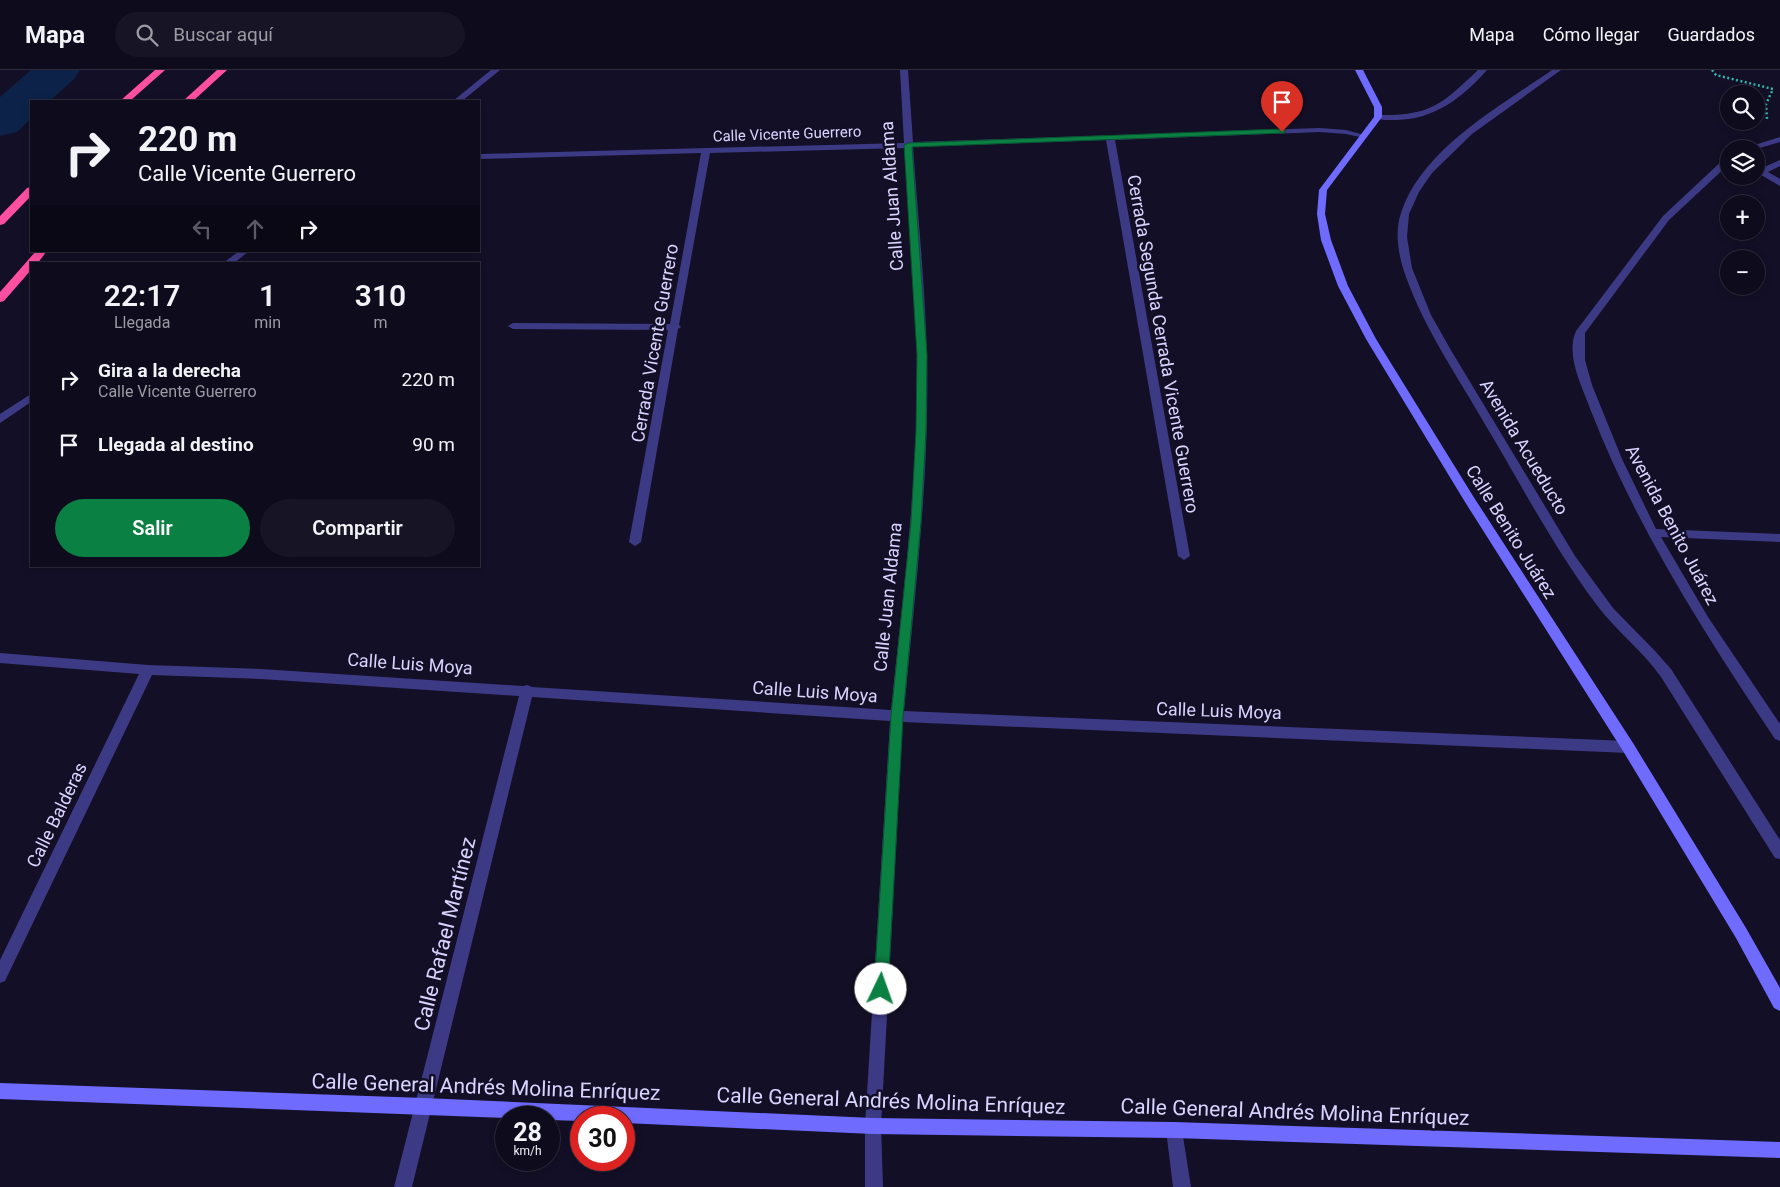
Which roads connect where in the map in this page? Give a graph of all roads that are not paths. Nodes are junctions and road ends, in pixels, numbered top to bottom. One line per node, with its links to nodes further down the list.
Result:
1 (160, 70): 8 (highway)
2 (222, 70): 9 (highway)
3 (496, 70): 10 (street)
4 (904, 70): 16 (street, Calle Juan Aldama)
5 (1359, 70): 11 (street)
6 (1483, 70): 11 (street)
7 (1557, 70): 46 (street, Avenida Acueducto)
8 (126, 100)
9 (189, 100)
10 (458, 100)
11 (1378, 117): 12 (street, Calle Benito Juárez)
12 (1364, 136): 13 (street, Calle Vicente Guerrero); 45 (street, Calle Benito Juárez)
13 (1110, 137): 16 (street, Calle Vicente Guerrero); 39 (street, Cerrada Segunda Cerrada Vicente Guerrero)
14 (1780, 139): 15 (street)
15 (1765, 143)
16 (908, 145): 17 (street, Calle Vicente Guerrero); 43 (street, Calle Juan Aldama)
17 (706, 150): 18 (street, Calle Vicente Guerrero); 33 (street, Cerrada Vicente Guerrero)
18 (480, 156)
19 (1780, 163): 21 (street)
20 (1720, 167): 36 (street, Avenida Benito Juárez)
21 (1765, 168)
22 (1765, 172): 23 (street)
23 (1780, 183)
24 (30, 191): 25 (highway)
25 (0, 222)
26 (41, 252): 28 (highway)
27 (244, 252): 29 (street)
28 (32, 262)
29 (230, 262)
30 (30, 265): 31 (highway)
31 (0, 299)
32 (514, 326): 33 (street)
33 (676, 327): 38 (street, Cerrada Vicente Guerrero)
34 (30, 398): 35 (street)
35 (0, 419)
36 (1653, 533): 37 (street); 44 (street, Avenida Benito Juárez)
37 (1780, 538)
38 (635, 542)
39 (1184, 556)
40 (0, 658): 41 (street, Calle Luis Moya)
41 (148, 670): 42 (street, Calle Luis Moya); 47 (street, Calle Balderas)
42 (527, 690): 43 (street, Calle Luis Moya); 50 (street, Calle Rafael Martínez)
43 (897, 716): 45 (street, Calle Luis Moya); 51 (street, Calle Juan Aldama)
44 (1780, 735)
45 (1628, 747): 48 (street, Calle Benito Juárez)
46 (1780, 853)
47 (0, 976)
48 (1780, 1003)
49 (0, 1091): 50 (street, Calle General Andrés Molina Enríquez)
50 (424, 1106): 51 (street, Calle General Andrés Molina Enríquez); 54 (street, Calle Rafael Martínez)
51 (873, 1126): 52 (street, Calle General Andrés Molina Enríquez); 55 (street, Calle Juan Aldama)
52 (1174, 1130): 53 (street, Calle General Andrés Molina Enríquez); 56 (street)
53 (1780, 1150)
54 (403, 1187)
55 (874, 1187)
56 (1182, 1187)

